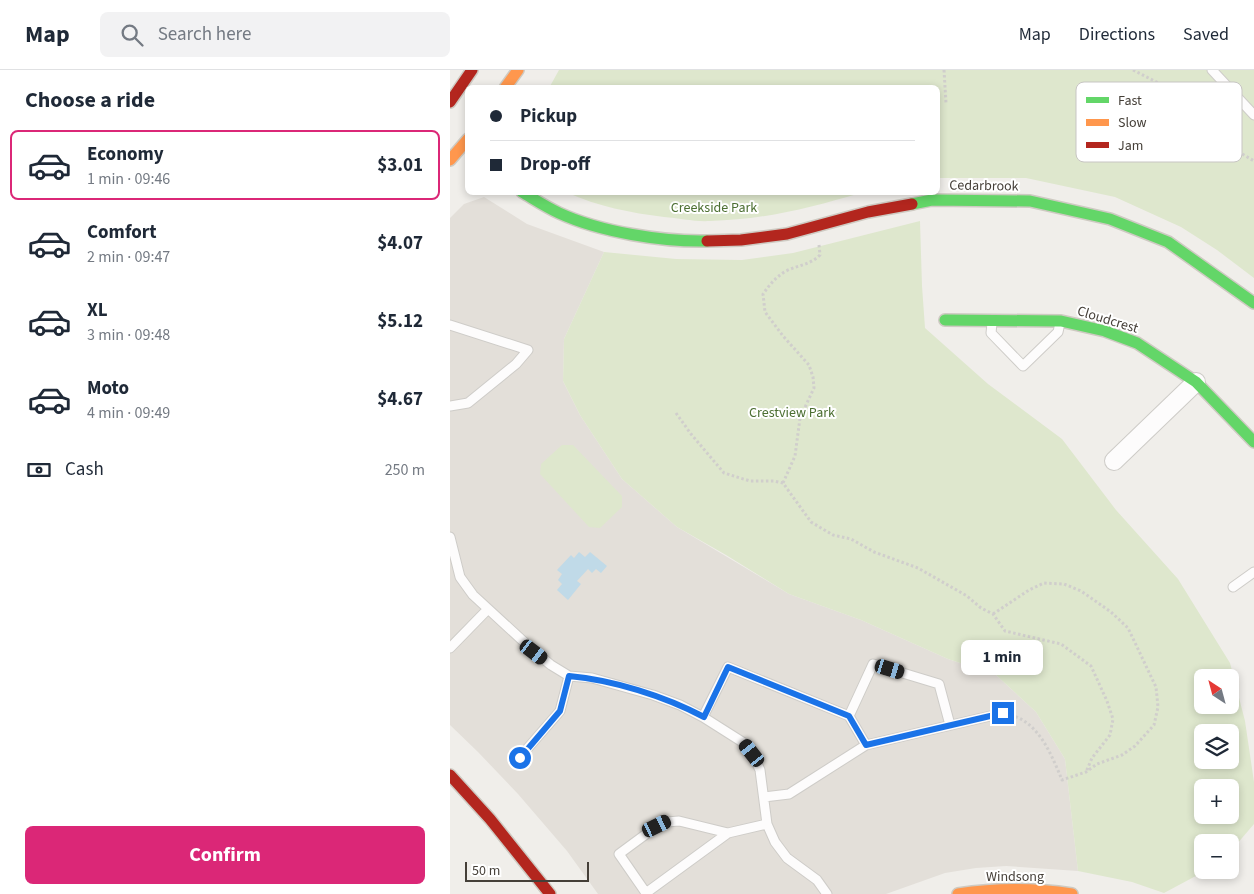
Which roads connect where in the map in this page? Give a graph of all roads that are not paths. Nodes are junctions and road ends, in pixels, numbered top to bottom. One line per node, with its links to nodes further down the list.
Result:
1 (472, 70): 6 (street)
2 (518, 70): 5 (street)
3 (1212, 70): 4 (lane)
4 (1223, 82)
5 (507, 85)
6 (450, 102)
7 (1242, 102): 8 (lane)
8 (1254, 115)
9 (459, 150): 10 (street)
10 (450, 160)
11 (527, 195): 12 (street, Cedarbrook)
12 (1254, 302)
13 (945, 320): 14 (street, Cloudcrest)
14 (992, 320): 15 (street, Cloudcrest); 15 (lane)
15 (1061, 321): 17 (street, Cloudcrest)
16 (450, 325): 18 (lane)
17 (1196, 382): 19 (street, Cloudcrest); 20 (street)
18 (450, 406)
19 (1254, 442)
20 (1114, 461)
21 (450, 537): 24 (lane)
22 (1254, 572): 23 (lane)
23 (1233, 587)
24 (488, 609): 25 (lane); 26 (lane)
25 (450, 648)
26 (569, 676): 29 (lane); 32 (lane)
27 (1003, 713): 30 (lane)
28 (849, 716): 29 (lane); 30 (lane); 31 (lane)
29 (704, 717): 34 (lane)
30 (950, 725): 31 (lane)
31 (866, 745): 34 (lane)
32 (520, 758)
33 (450, 775): 37 (street)
34 (764, 797): 35 (lane)
35 (767, 824): 36 (lane); 38 (lane)
36 (728, 833): 36 (lane)
37 (550, 894)
38 (827, 894)
39 (958, 894): 40 (street, Windsong)
40 (1072, 894)

